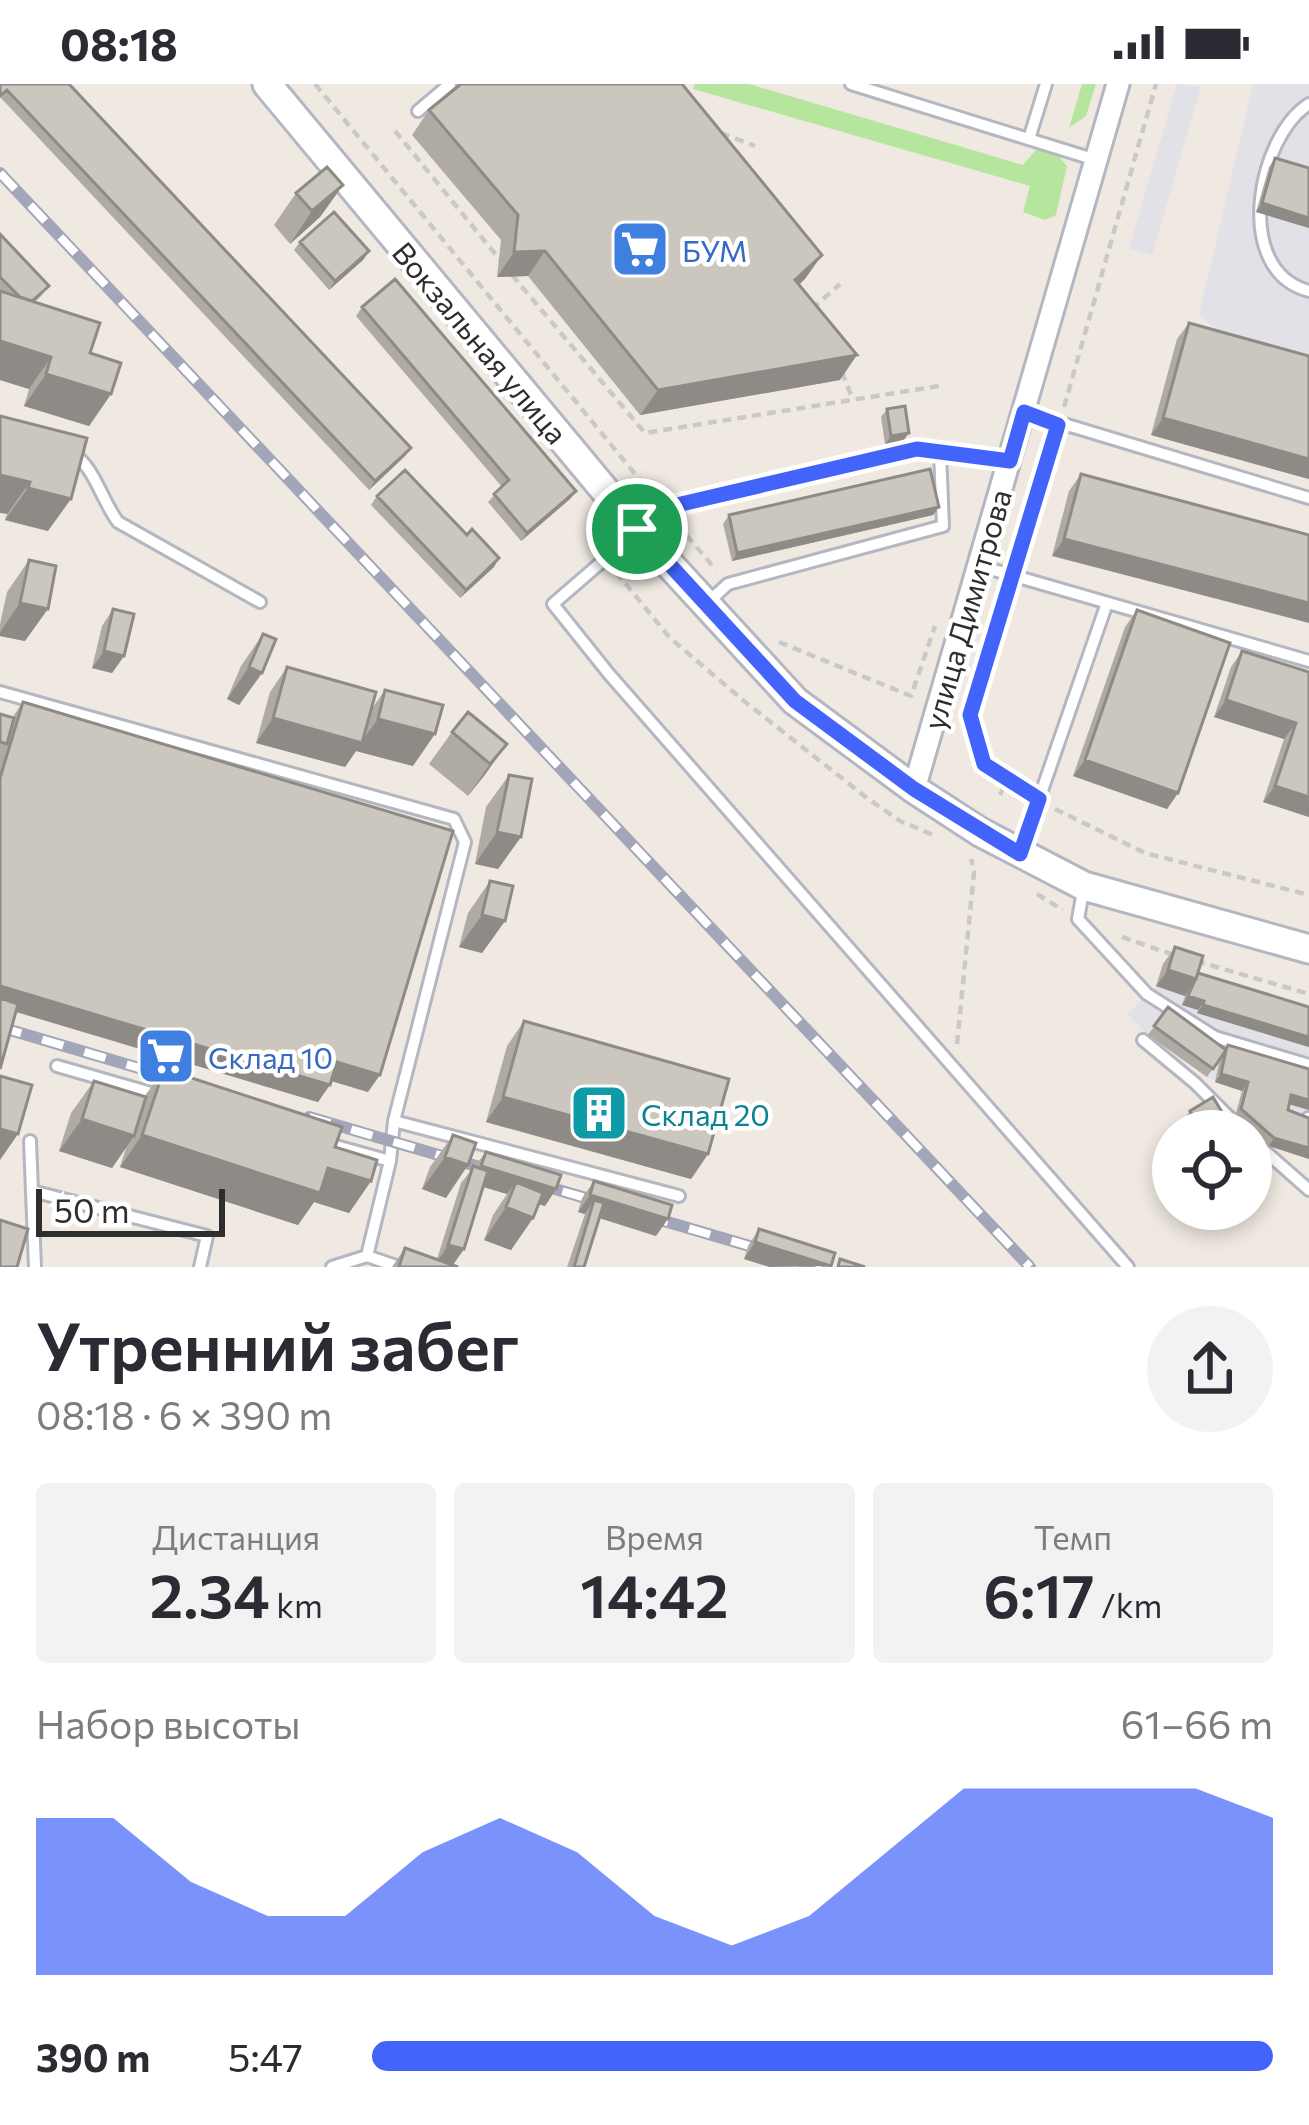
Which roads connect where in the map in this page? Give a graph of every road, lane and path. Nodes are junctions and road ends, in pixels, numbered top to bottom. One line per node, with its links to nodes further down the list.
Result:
1 (267, 84): 34 (street, Вокзальная улица)
2 (315, 84): 33 (path)
3 (450, 84): 9 (lane)
4 (850, 84): 12 (lane)
5 (1046, 84): 12 (lane)
6 (1118, 84): 14 (street, улица Димитрова)
7 (1156, 84): 22 (path)
8 (1309, 104): 16 (lane)
9 (418, 111)
10 (394, 131): 20 (path)
11 (718, 132): 13 (path)
12 (1030, 140): 14 (lane)
13 (755, 146)
14 (1096, 160): 21 (street, улица Димитрова)
15 (840, 284): 17 (path)
16 (1309, 291)
17 (800, 320)
18 (835, 363): 20 (path)
19 (939, 386): 20 (path)
20 (853, 400)
21 (1024, 412): 22 (lane); 25 (street, улица Димитрова)
22 (1058, 425): 31 (lane); 42 (path)
23 (57, 449): 44 (lane)
24 (940, 452): 25 (lane); 26 (lane); 38 (lane)
25 (1010, 461): 40 (street, улица Димитрова)
26 (807, 475): 27 (lane); 29 (lane)
27 (778, 482): 28 (lane); 30 (lane)
28 (751, 488): 32 (lane); 33 (lane)
29 (811, 489)
30 (781, 496)
31 (1309, 498)
32 (754, 502)
33 (664, 508): 34 (lane); 43 (path)
34 (637, 529): 46 (street, Вокзальная улица); 67 (lane)
35 (822, 541): 38 (lane)
36 (792, 547): 39 (lane)
37 (766, 553): 41 (lane)
38 (826, 557): 39 (lane)
39 (796, 565): 41 (lane)
40 (980, 566): 42 (lane); 54 (street, улица Димитрова)
41 (771, 572): 43 (lane)
42 (1012, 575): 45 (lane); 52 (path)
43 (728, 584): 46 (lane)
44 (260, 602)
45 (1107, 603): 48 (lane); 56 (lane)
46 (705, 605): 54 (street, Вокзальная улица)
47 (776, 640): 50 (path)
48 (1309, 661)
49 (0, 692): 70 (lane)
50 (911, 696)
51 (958, 711): 52 (path)
52 (970, 715): 53 (path)
53 (1006, 780): 55 (path); 56 (path)
54 (914, 789): 58 (street, Вокзальная улица)
55 (1000, 794)
56 (1039, 799): 58 (lane); 60 (path)
57 (970, 853): 67 (path)
58 (1020, 854): 59 (street, Вокзальная улица)
59 (1084, 886): 62 (street, Вокзальная улица); 65 (lane)
60 (1309, 895)
61 (1141, 945): 63 (path)
62 (1309, 949)
63 (1309, 994)
64 (1143, 1040): 69 (lane)
65 (1309, 1065)
66 (57, 1066): 68 (lane)
67 (954, 1067): 83 (lane)
68 (168, 1098)
69 (1220, 1110)
70 (394, 1121): 74 (lane); 77 (lane)
71 (301, 1136): 74 (lane)
72 (30, 1142): 76 (lane)
73 (1272, 1157): 75 (lane)
74 (390, 1161): 78 (lane)
75 (1309, 1190)
76 (32, 1191): 79 (lane); 80 (lane)
77 (679, 1196)
78 (367, 1256): 81 (lane); 82 (lane)
79 (34, 1267)
80 (200, 1267)
81 (332, 1267)
82 (399, 1267)
83 (1128, 1267)

